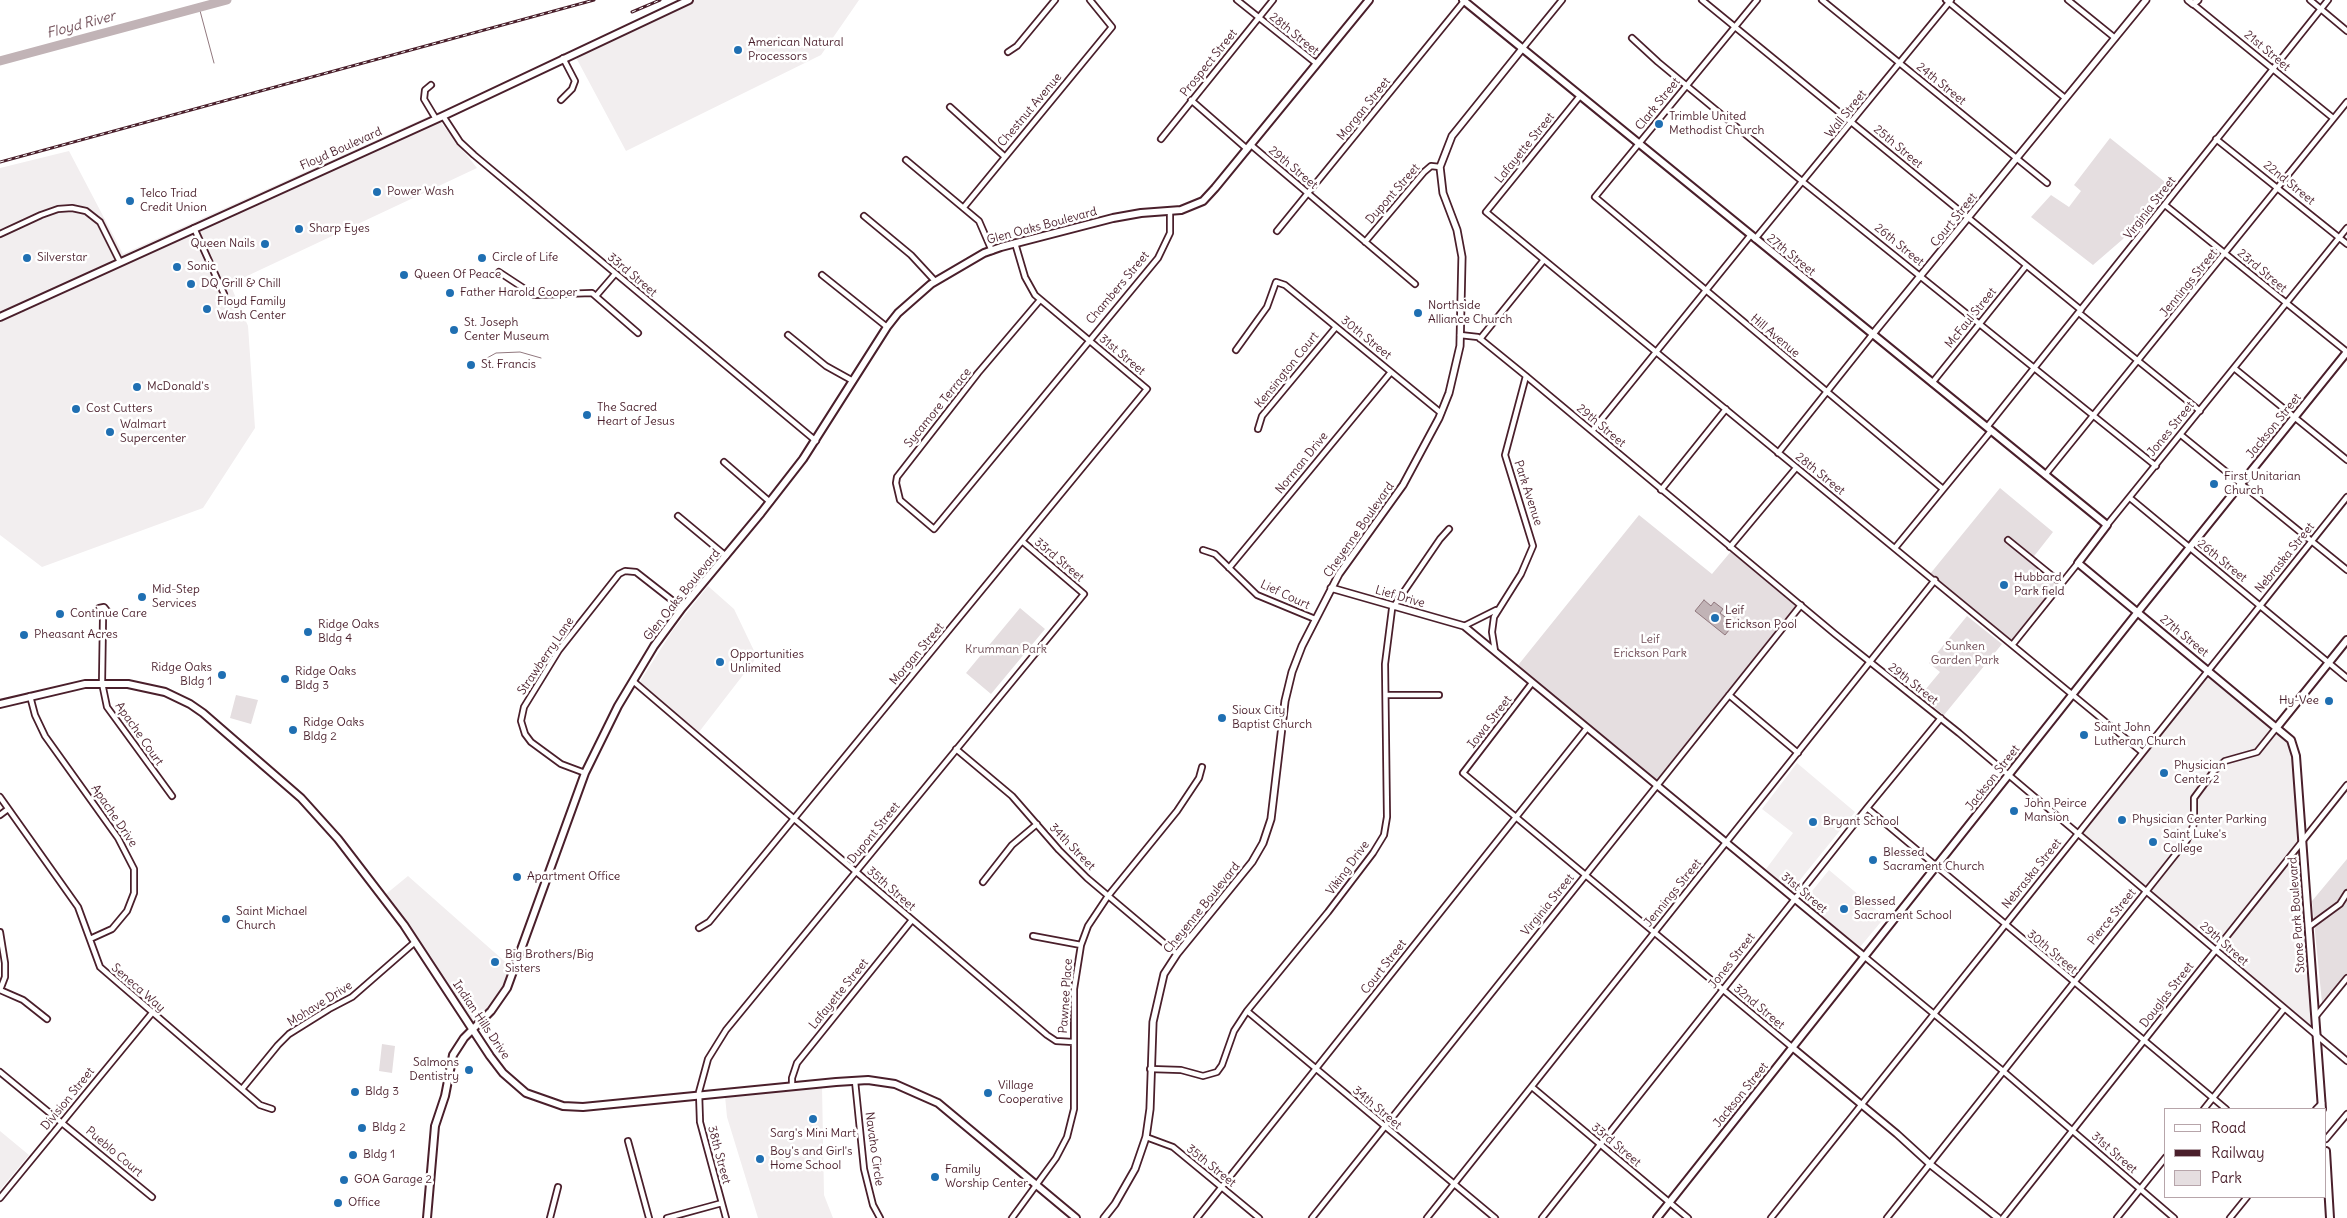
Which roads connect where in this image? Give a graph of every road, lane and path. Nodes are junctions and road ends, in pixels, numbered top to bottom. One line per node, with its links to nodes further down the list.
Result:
1 (689, 0): 26 (main road, Floyd Boulevard)
2 (1055, 0): 25 (street)
3 (1090, 0): 46 (street, Chestnut Avenue)
4 (1237, 0): 19 (street, 28th Street)
5 (1273, 0): 19 (street, Prospect Street)
6 (1369, 0): 27 (main road)
7 (1464, 0): 24 (main road, 27th Street); 53 (street, Morgan Street)
8 (1562, 0): 24 (street)
9 (1702, 0): 20 (street, 25th Street)
10 (1757, 0): 20 (street, Clark Street)
11 (1822, 0): 28 (street, 24th Street)
12 (2068, 0): 23 (street)
13 (2146, 0): 23 (street, Court Street)
14 (2310, 0): 18 (street)
15 (2328, 0): 18 (street, Virginia Street)
16 (1949, 1): 28 (street, Wall Street); 33 (street)
17 (2193, 1): 29 (street, 21st Street)
18 (2320, 9): 21 (street); 29 (street, Virginia Street)
19 (1258, 18): 27 (street, 28th Street); 35 (street, Prospect Street)
20 (1734, 26): 31 (street, Clark Street); 41 (street, 25th Street)
21 (2347, 31)
22 (1632, 38): 31 (street, 26th Street)
23 (2115, 38): 33 (street, Court Street)
24 (1522, 49): 32 (main road, 27th Street); 49 (street, Cheyenne Boulevard)
25 (1008, 52)
26 (563, 58): 34 (street); 38 (main road, Floyd Boulevard)
27 (1317, 64): 45 (main road)
28 (1900, 64): 41 (street, Wall Street); 47 (street, 24th Street)
29 (2272, 69): 40 (street, 21st Street); 43 (street, Virginia Street)
30 (431, 85): 39 (street)
31 (1686, 85): 44 (street, Clark Street); 50 (street, 26th Street)
32 (1580, 96): 44 (main road, 27th Street); 58 (street, Lafayette Street)
33 (2065, 98): 47 (street, Court Street)
34 (561, 100)
35 (1191, 100): 42 (street, Prospect Street); 45 (street, 29th Street)
36 (2347, 102): 40 (street, Jennings Street)
37 (950, 107): 46 (street)
38 (443, 116): 39 (main road, Floyd Boulevard); 76 (street, 33rd Street)
39 (436, 118): 61 (main road, Floyd Boulevard)
40 (2334, 118): 52 (street, Jennings Street)
41 (1852, 121): 50 (street, Wall Street); 60 (street, 25th Street)
42 (1161, 139)
43 (2216, 140): 52 (street, 22nd Street); 55 (street, Virginia Street)
44 (1638, 144): 54 (street, Clark Street); 66 (main road, 27th Street)
45 (1249, 147): 53 (street, 29th Street); 57 (main road)
46 (1004, 156): 56 (street, Chestnut Avenue)
47 (2016, 159): 51 (street, 24th Street); 60 (street, Court Street)
48 (906, 160): 56 (street)
49 (1440, 167): 67 (street, Dupont Street); 93 (street, Cheyenne Boulevard)
50 (1803, 182): 66 (street, Wall Street); 78 (street, 26th Street)
51 (2047, 183)
52 (2279, 188): 65 (street, 22nd Street); 71 (street, Jennings Street)
53 (1308, 194): 63 (street, Morgan Street); 67 (street, 29th Street)
54 (1595, 197): 81 (street, Hill Avenue)
55 (2165, 205): 71 (street, 23rd Street); 86 (street, Virginia Street)
56 (964, 207): 70 (street)
57 (1170, 211): 68 (main road, Glen Oaks Boulevard); 96 (street, Chambers Street)
58 (1486, 212): 72 (street, 28th Street)
59 (864, 216): 79 (street)
60 (1967, 218): 74 (street, 25th Street); 78 (street, Court Street)
61 (194, 228): 73 (main road, Floyd Boulevard); 82 (street)
62 (2347, 228): 65 (street, Jones Street)
63 (1278, 231)
64 (0, 234): 73 (street)
65 (2339, 237): 69 (street, 22nd Street); 85 (street, Jones Street)
66 (1752, 238): 81 (street, Wall Street); 94 (main road, 27th Street)
67 (1365, 242): 80 (street, 29th Street)
68 (1015, 243): 70 (main road, Glen Oaks Boulevard); 84 (street, 31st Street)
69 (2347, 244)
70 (992, 250): 79 (main road, Glen Oaks Boulevard)
71 (2226, 254): 85 (street, 23rd Street); 100 (street, Jennings Street)
72 (1543, 261): 95 (street); 98 (street, 28th Street)
73 (120, 262): 87 (main road, Floyd Boulevard)
74 (2026, 266): 86 (street, 25th Street); 88 (street, McFaul Street)
75 (499, 272): 83 (street)
76 (615, 274): 83 (street); 118 (street, 33rd Street)
77 (822, 275): 89 (street)
78 (1921, 276): 88 (street, 26th Street); 94 (street, Court Street)
79 (935, 281): 89 (main road, Glen Oaks Boulevard)
80 (1415, 284)
81 (1705, 291): 98 (street, Wall Street); 108 (street, Hill Avenue)
82 (224, 294)
83 (596, 296): 91 (street)
84 (1040, 300): 96 (street, 31st Street); 133 (street, Sycamore Terrace)
85 (2286, 304): 99 (street, 23rd Street); 102 (street, Jones Street)
86 (2080, 312): 100 (street, 25th Street); 101 (street, Virginia Street)
87 (0, 317)
88 (1980, 323): 101 (street, 26th Street); 106 (street, McFaul Street)
89 (887, 327): 105 (main road, Glen Oaks Boulevard)
90 (1336, 327): 97 (street, 30th Street); 103 (street, 30th Street); 114 (street, Kensington Court)
91 (638, 333)
92 (788, 335): 105 (street)
93 (1460, 335): 95 (street, 29th Street); 111 (street, Cheyenne Boulevard)
94 (1872, 335): 106 (main road, 27th Street); 108 (street, Court Street)
95 (1480, 339): 104 (street, 29th Street)
96 (1089, 341): 107 (street, 31st Street); 133 (street, Chambers Street)
97 (1236, 350)
98 (1657, 350): 109 (street, 28th Street); 116 (street, Wall Street)
99 (2347, 352): 113 (main road, Jackson Street)
100 (2138, 361): 110 (street, 25th Street); 112 (street, Jennings Street)
101 (2034, 368): 112 (street, 26th Street); 115 (street, Virginia Street)
102 (2234, 368): 110 (street, Jones Street); 113 (street)
103 (1391, 372): 111 (street, 30th Street); 144 (street, Norman Drive)
104 (1526, 376): 116 (street, 29th Street); 154 (street, Park Avenue)
105 (853, 380): 118 (main road, Glen Oaks Boulevard)
106 (1932, 383): 115 (main road, 27th Street)
107 (1147, 389): 136 (street, Morgan Street)
108 (1827, 392): 119 (street, Court Street); 126 (street, Hill Avenue)
109 (1726, 409): 119 (street, 28th Street); 127 (street)
110 (2200, 411): 117 (street, Jones Street)
111 (1441, 413): 148 (street, Cheyenne Boulevard)
112 (2094, 416): 122 (street, 26th Street); 124 (street, Jennings Street)
113 (2295, 418): 120 (street); 125 (main road, Jackson Street)
114 (1258, 429)
115 (1989, 429): 124 (main road, 27th Street); 126 (street, Virginia Street)
116 (1592, 432): 127 (street, 29th Street)
117 (2181, 435): 122 (street, Jones Street); 125 (street)
118 (816, 441): 130 (main road, Glen Oaks Boulevard)
119 (1778, 453): 123 (street, 28th Street)
120 (2347, 460)
121 (724, 462): 130 (street)
122 (2156, 466): 129 (street, Jones Street)
123 (1796, 468): 138 (street); 139 (street, 28th Street)
124 (2045, 475): 132 (main road, 27th Street)
125 (2242, 484): 137 (street); 140 (main road, Jackson Street)
126 (1943, 489): 139 (street, Virginia Street)
127 (1661, 490): 138 (street, 29th Street)
128 (2347, 497): 137 (street, Nebraska Street)
129 (2130, 498): 132 (street, Jones Street); 140 (street, 26th Street)
130 (770, 502): 142 (main road, Glen Oaks Boulevard)
131 (678, 516): 142 (street)
132 (2107, 525): 143 (main road, Jones Street)
133 (934, 529)
134 (1449, 530): 151 (street, Viking Drive)
135 (2008, 540): 147 (street)
136 (1022, 541): 149 (street, 33rd Street); 193 (street, Morgan Street)
137 (2311, 542): 145 (street); 150 (street, Nebraska Street)
138 (1730, 546): 152 (street, 29th Street)
139 (1895, 548): 146 (street, 28th Street)
140 (2190, 548): 150 (street, 26th Street); 155 (main road, Jackson Street)
141 (1203, 550): 144 (street, Lief Court)
142 (726, 556): 153 (main road, Glen Oaks Boulevard)
143 (2078, 563): 147 (street, Jones Street); 155 (main road, 27th Street)
144 (1229, 568): 157 (street, Lief Court)
145 (2347, 570)
146 (1935, 580): 160 (street, 28th Street); 162 (street, Jennings Street)
147 (2061, 582): 160 (street, Jones Street)
148 (1331, 588): 151 (street, Lief Drive); 157 (street, Cheyenne Boulevard)
149 (1084, 594): 178 (street, Dupont Street)
150 (2260, 604): 163 (street, 26th Street); 164 (street, Nebraska Street)
151 (1393, 605): 158 (street, Lief Drive); 169 (street, Viking Drive)
152 (1801, 605): 162 (street, 29th Street); 171 (street, Virginia Street)
153 (682, 608): 166 (main road, Glen Oaks Boulevard); 183 (street, Strawberry Lane)
154 (1498, 609): 158 (street); 161 (street, Park Avenue)
155 (2138, 612): 164 (main road, 27th Street); 172 (main road, Jackson Street)
156 (103, 618): 167 (street, Apache Court)
157 (1315, 619): 217 (street, Cheyenne Boulevard)
158 (1464, 626): 161 (street, 31st Street)
159 (2347, 640): 163 (main road, Pierce Street)
160 (2013, 644): 172 (street, 28th Street)
161 (1495, 651): 168 (street, 31st Street)
162 (1869, 662): 175 (street, 29th Street); 179 (street, Jennings Street)
163 (2329, 663): 165 (street, 26th Street); 176 (main road, Pierce Street)
164 (2208, 670): 176 (main road, 27th Street); 180 (street, Nebraska Street)
165 (2347, 678)
166 (633, 681): 183 (main road, Glen Oaks Boulevard); 193 (street, 35th Street)
167 (102, 683): 173 (main road, Indian Hills Drive); 187 (street, Apache Court); 214 (main road, Indian Hills Drive)
168 (1532, 683): 177 (street, 31st Street); 182 (street, Iowa Street)
169 (1387, 695): 170 (street); 224 (street, Viking Drive)
170 (1439, 695)
171 (1728, 695): 179 (street); 186 (street, Virginia Street)
172 (2073, 695): 180 (street, 28th Street); 184 (main road, Jackson Street)
173 (30, 696): 174 (main road, Indian Hills Drive); 213 (street, Apache Drive)
174 (0, 704)
175 (1940, 718): 184 (street, 29th Street); 189 (street, Jones Street)
176 (2277, 727): 196 (main road, Stone Park Boulevard); 202 (street, Pierce Street)
177 (1587, 728): 186 (street, 31st Street); 192 (street, Court Street)
178 (956, 749): 194 (street, 34th Street); 199 (street, Dupont Street)
179 (1798, 752): 197 (street, Jennings Street)
180 (2142, 752): 195 (street, Nebraska Street)
181 (1202, 766): 204 (street, Pawnee Place)
182 (1463, 772): 192 (street, 32nd Street)
183 (585, 773): 229 (main road, Glen Oaks Boulevard)
184 (2008, 777): 195 (street, 29th Street); 198 (main road, Jackson Street)
185 (2347, 785): 196 (street, Douglas Street)
186 (1656, 786): 197 (street, 31st Street); 200 (street, Virginia Street)
187 (172, 796)
188 (0, 798): 190 (street, Seneca Way)
189 (1866, 808): 198 (street, 30th Street); 205 (street, Jones Street)
190 (8, 809): 191 (street); 213 (street, Seneca Way)
191 (0, 815)
192 (1516, 818): 200 (street, 32nd Street); 236 (street, Court Street)
193 (793, 819): 199 (street, 35th Street); 209 (street, Morgan Street)
194 (1037, 824): 201 (street); 204 (street, 34th Street)
195 (2077, 834): 202 (street, 29th Street); 207 (street, Nebraska Street)
196 (2302, 840): 208 (main road, Stone Park Boulevard); 216 (street, Douglas Street)
197 (1727, 843): 205 (street, 31st Street); 211 (street, Jennings Street)
198 (1937, 867): 207 (street, 30th Street); 218 (main road, Jackson Street)
199 (856, 872): 206 (street, 35th Street); 243 (street, Dupont Street)
200 (1586, 875): 211 (street, 32nd Street); 252 (street, Virginia Street)
201 (983, 882)
202 (2147, 892): 216 (street, 29th Street); 220 (street, Pierce Street)
203 (2347, 893): 208 (street)
204 (1108, 896): 215 (street, Pawnee Place); 217 (street, 34th Street)
205 (1795, 899): 218 (street, 31st Street); 222 (street, Jones Street)
206 (912, 920): 232 (street, 35th Street); 240 (street, Lafayette Street)
207 (2004, 924): 220 (street, 30th Street); 226 (street, Nebraska Street)
208 (2310, 926): 227 (main road, Stone Park Boulevard)
209 (699, 928)
210 (0, 932): 221 (street)
211 (1654, 933): 222 (street, 32nd Street); 241 (street, Jennings Street)
212 (1033, 936): 215 (street)
213 (90, 939): 225 (street, Seneca Way)
214 (415, 942): 229 (main road, Indian Hills Drive); 242 (street, Mohave Drive)
215 (1081, 945): 232 (street, Pawnee Place)
216 (2216, 950): 223 (street, 29th Street); 231 (street, Douglas Street)
217 (1177, 954): 235 (street, Cheyenne Boulevard)
218 (1865, 957): 226 (street, 31st Street); 233 (main road, Jackson Street)
219 (2347, 978): 227 (street)
220 (2074, 983): 231 (street, 30th Street); 237 (street, Pierce Street)
221 (0, 990): 228 (street)
222 (1724, 990): 233 (street, 32nd Street); 257 (street, Jones Street)
223 (2284, 1008): 230 (street, 29th Street); 244 (street)
224 (1247, 1012): 235 (street, Viking Drive); 236 (street, 34th Street)
225 (152, 1013): 242 (street, Seneca Way); 251 (street, Division Street)
226 (1933, 1014): 237 (street, 31st Street); 245 (street, Nebraska Street)
227 (2316, 1016): 230 (main road, Stone Park Boulevard)
228 (47, 1019)
229 (472, 1030): 243 (main road, Indian Hills Drive); 272 (main road, Glen Oaks Boulevard)
230 (2317, 1037): 234 (street, 29th Street); 246 (main road, Stone Park Boulevard)
231 (2144, 1041): 244 (street, 30th Street); 253 (street, Douglas Street)
232 (1073, 1042): 262 (street, Pawnee Place)
233 (1792, 1048): 245 (street, 32nd Street); 270 (main road, Jackson Street)
234 (2347, 1061)
235 (1150, 1069): 254 (street, Cheyenne Boulevard)
236 (1315, 1069): 252 (street, 34th Street); 264 (street, Court Street)
237 (2003, 1071): 253 (street, 31st Street); 259 (street, Pierce Street)
238 (0, 1072): 251 (street, Pueblo Court)
239 (855, 1081): 240 (main road, Indian Hills Drive); 262 (main road, Indian Hills Drive); 277 (street, Navaho Circle)
240 (792, 1086): 243 (main road, Indian Hills Drive)
241 (1532, 1087): 257 (street, 33rd Street); 261 (street, Jennings Street)
242 (242, 1089): 249 (street, Seneca Way)
243 (699, 1095): 269 (street, 38th Street)
244 (2213, 1098): 247 (street); 248 (street, 30th Street)
245 (1862, 1104): 259 (street, 32nd Street); 289 (street, Nebraska Street)
246 (2322, 1106)
247 (2205, 1108)
248 (2225, 1108)
249 (272, 1109)
250 (2347, 1114): 255 (street)
251 (62, 1123): 266 (street, Pueblo Court); 267 (street, Division Street)
252 (1384, 1127): 261 (street, 34th Street); 283 (street, Virginia Street)
253 (2072, 1131): 265 (street, 31st Street); 292 (street, Douglas Street)
254 (1146, 1137): 264 (street, 35th Street); 280 (street, Cheyenne Boulevard)
255 (2327, 1138)
256 (628, 1141): 274 (street)
257 (1600, 1145): 270 (street, 33rd Street); 286 (street, Jones Street)
258 (2164, 1159): 265 (street)
259 (1931, 1165): 290 (street, Pierce Street); 291 (street, 32nd Street)
260 (2327, 1173): 271 (main road)
261 (1453, 1185): 284 (street, Jennings Street); 285 (street, 34th Street)
262 (1037, 1186): 278 (street, Pawnee Place); 279 (main road, Indian Hills Drive)
263 (558, 1187): 273 (street)
264 (1222, 1187): 281 (street, Court Street); 282 (street, 35th Street)
265 (2140, 1189): 293 (street); 294 (street, 31st Street)
266 (152, 1197)
267 (0, 1198)
268 (2246, 1198): 295 (street)
269 (722, 1202): 275 (street); 276 (street, 38th Street)
270 (1670, 1202): 287 (main road, Jackson Street); 288 (street, 33rd Street)
271 (2329, 1217)
272 (427, 1218)
273 (550, 1218)
274 (649, 1218)
275 (667, 1218)
276 (726, 1218)
277 (880, 1218)
278 (1012, 1218)
279 (1076, 1218)
280 (1104, 1218)
281 (1197, 1218)
282 (1259, 1218)
283 (1312, 1218)
284 (1427, 1218)
285 (1495, 1218)
286 (1542, 1218)
287 (1657, 1218)
288 (1688, 1218)
289 (1772, 1218)
290 (1887, 1218)
291 (1998, 1218)
292 (2003, 1218)
293 (2117, 1218)
294 (2174, 1218)
295 (2230, 1218)

